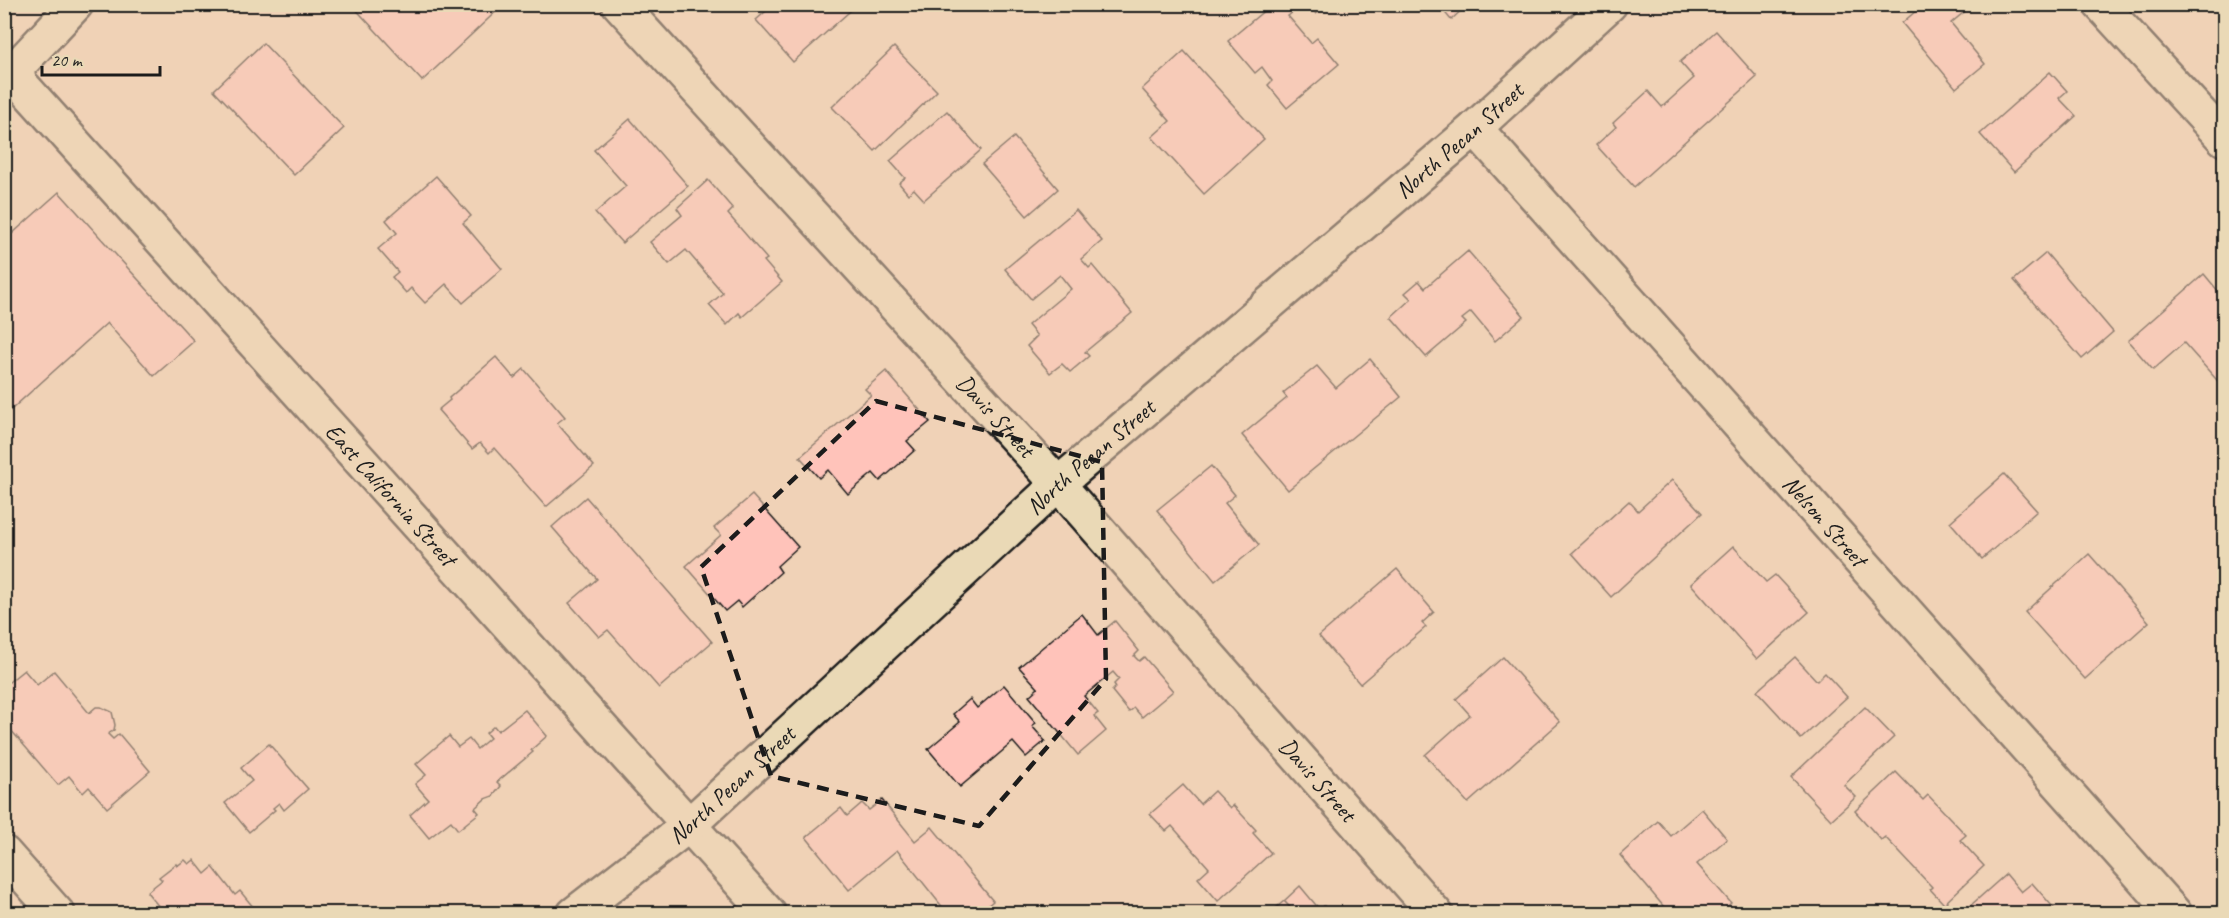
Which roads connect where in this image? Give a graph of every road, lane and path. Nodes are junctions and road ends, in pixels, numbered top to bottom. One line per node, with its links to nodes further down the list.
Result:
1 (76, 4): 5 (street)
2 (619, 4): 8 (street, Davis Street)
3 (1610, 4): 6 (street, North Pecan Street)
4 (2100, 4): 7 (street)
5 (8, 77): 9 (street, East California Street)
6 (1475, 128): 8 (street, North Pecan Street); 15 (street, Nelson Street)
7 (2224, 139)
8 (1058, 484): 9 (street, North Pecan Street); 14 (street, Davis Street)
9 (688, 825): 12 (street, North Pecan Street); 13 (street, East California Street)
10 (4, 854): 11 (street)
11 (58, 914)
12 (574, 914)
13 (769, 914)
14 (1436, 914)
15 (2175, 914)

